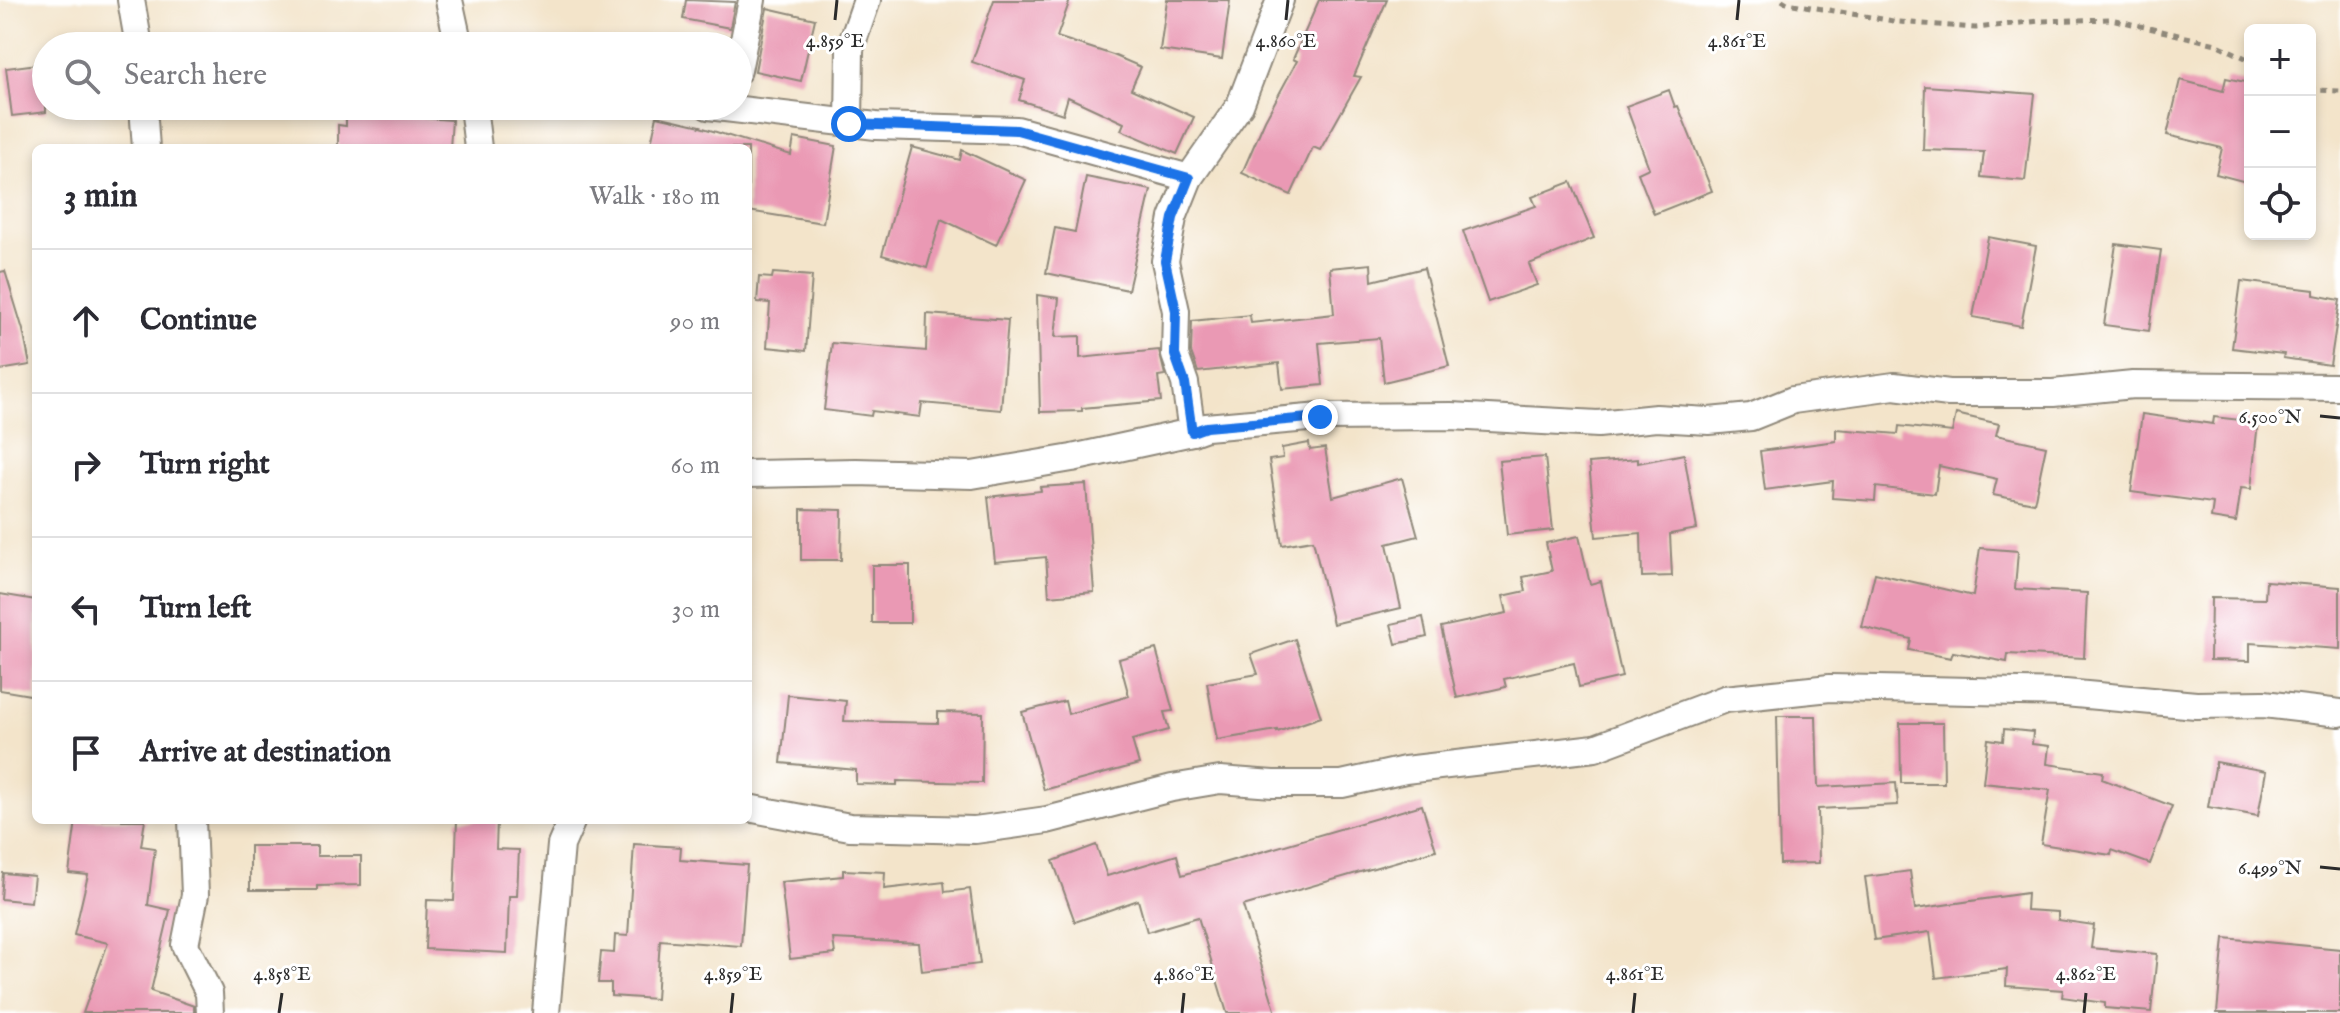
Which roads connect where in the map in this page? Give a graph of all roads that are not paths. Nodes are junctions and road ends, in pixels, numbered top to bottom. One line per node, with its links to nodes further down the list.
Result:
1 (131, 0): 6 (street)
2 (449, 0): 7 (street)
3 (752, 0): 8 (street)
4 (867, 0): 12 (street)
5 (1280, 0): 15 (street)
6 (137, 32)
7 (456, 32)
8 (746, 32)
9 (752, 111): 12 (street)
10 (144, 120): 13 (street)
11 (475, 120): 14 (street)
12 (849, 124): 15 (street)
13 (146, 144)
14 (478, 144)
15 (1189, 178): 17 (street)
16 (2340, 387): 17 (street)
17 (1192, 432): 18 (street)
18 (752, 474)
19 (2340, 713): 20 (street)
20 (752, 809)
21 (192, 824): 23 (street)
22 (570, 824): 24 (street)
23 (210, 1013)
24 (546, 1013)

